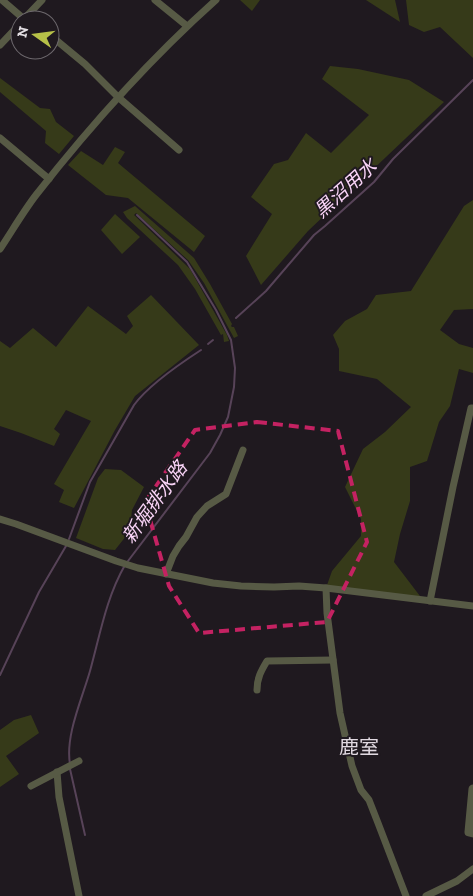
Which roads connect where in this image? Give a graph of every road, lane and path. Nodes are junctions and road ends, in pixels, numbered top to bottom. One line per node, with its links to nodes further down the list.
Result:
1 (2, 0): 5 (street)
2 (42, 0): 6 (street)
3 (155, 0): 7 (street)
4 (216, 0): 7 (street)
5 (14, 10)
6 (34, 10)
7 (187, 26): 11 (street)
8 (10, 35): 10 (street)
9 (60, 43): 11 (street)
10 (0, 45)
11 (118, 97): 13 (street); 14 (street)
12 (0, 138): 14 (street)
13 (179, 150)
14 (50, 179): 15 (street)
15 (0, 249)
16 (473, 408): 21 (street)
17 (243, 450): 19 (street)
18 (0, 519): 19 (street)
19 (166, 574): 20 (street)
20 (326, 588): 21 (street); 23 (street)
21 (430, 600): 22 (street)
22 (473, 606)
23 (333, 660): 24 (street); 32 (street)
24 (257, 690)
25 (79, 760): 26 (street)
26 (60, 771): 27 (street); 31 (street)
27 (31, 786)
28 (473, 789): 29 (street)
29 (473, 833)
30 (473, 869): 33 (street)
31 (80, 896)
32 (406, 896)
33 (426, 896)

